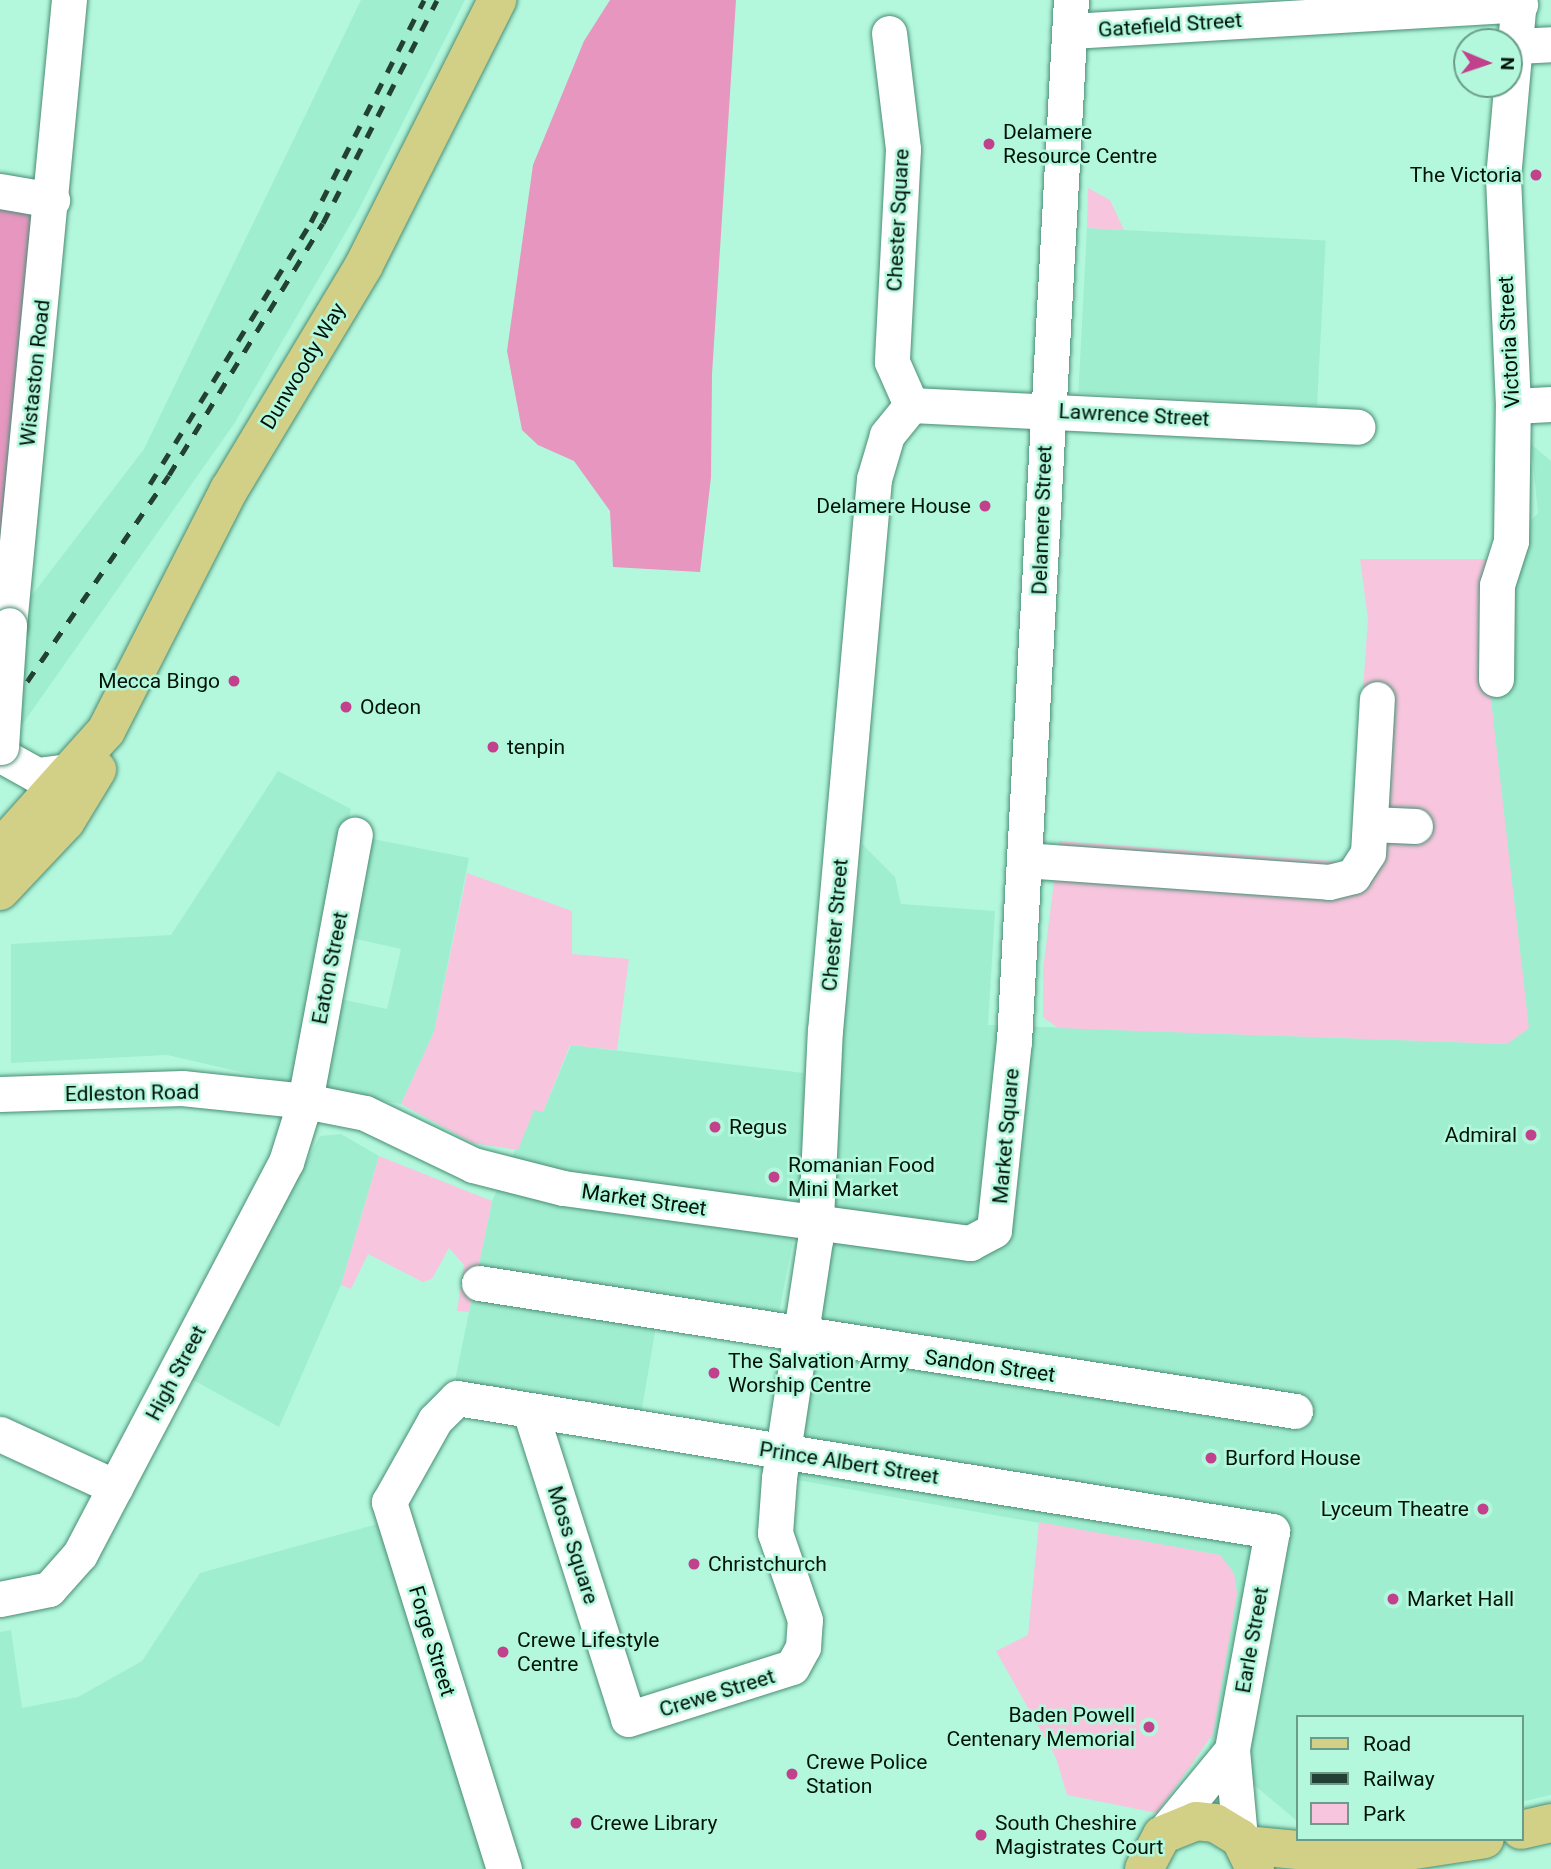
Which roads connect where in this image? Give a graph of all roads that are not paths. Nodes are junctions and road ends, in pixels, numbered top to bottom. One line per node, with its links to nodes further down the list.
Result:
1 (69, 0): 11 (street, Wistaston Road)
2 (497, 0): 19 (main road, Dunwoody Way)
3 (1521, 1): 4 (street, Gatefield Street); 5 (street, Victoria Street)
4 (1071, 16): 15 (street, Delamere Street)
5 (1518, 28)
6 (889, 33): 13 (street, Chester Square)
7 (1551, 44): 8 (street)
8 (1523, 46)
9 (1512, 98): 14 (street, Victoria Street)
10 (0, 191): 11 (street)
11 (52, 200): 20 (street, Wistaston Road, bridge)
12 (1551, 404): 14 (street)
13 (911, 405): 15 (street, Lawrence Street); 31 (street, Chester Street)
14 (1513, 406): 17 (street, Victoria Street)
15 (1046, 410): 16 (street, Lawrence Street); 26 (street, Delamere Street)
16 (1357, 427)
17 (1496, 679)
18 (1377, 699): 22 (street)
19 (106, 731): 21 (main road, Dunwoody Way); 27 (main road, Dunwoody Way)
20 (1, 754): 21 (street)
21 (72, 771): 25 (main road, Dunwoody Way)
22 (1371, 824): 23 (street); 26 (street)
23 (1415, 826)
24 (355, 835): 30 (street, Eaton Street)
25 (0, 849)
26 (1024, 860): 28 (street, Delamere Street)
27 (0, 891)
28 (1014, 1041): 32 (street, Market Square)
29 (0, 1094): 30 (street, Edleston Road)
30 (305, 1101): 31 (street, Market Street); 40 (street, High Street)
31 (814, 1223): 32 (street, Market Street); 34 (street, Chester Street)
32 (994, 1230)
33 (479, 1283): 34 (street, Sandon Street)
34 (801, 1338): 36 (street, Sandon Street); 39 (street, Chester Street)
35 (530, 1411): 37 (street, Prince Albert Street); 39 (street, Prince Albert Street); 43 (street, Moss Square)
36 (1295, 1411)
37 (435, 1420): 51 (street, Forge Street)
38 (0, 1434): 40 (street)
39 (786, 1453): 41 (street, Prince Albert Street); 43 (street, Crewe Street)
40 (116, 1487): 42 (street, High Street)
41 (1272, 1531): 44 (street, Earle Street)
42 (0, 1599)
43 (628, 1719)
44 (1232, 1750): 48 (street, Earle Street); 49 (street, Earle Street)
45 (1551, 1823): 46 (main road)
46 (1523, 1830)
47 (1474, 1841): 50 (main road)
48 (1247, 1850): 49 (main road); 50 (main road)
49 (1146, 1857)
50 (1353, 1863)
51 (504, 1869)

